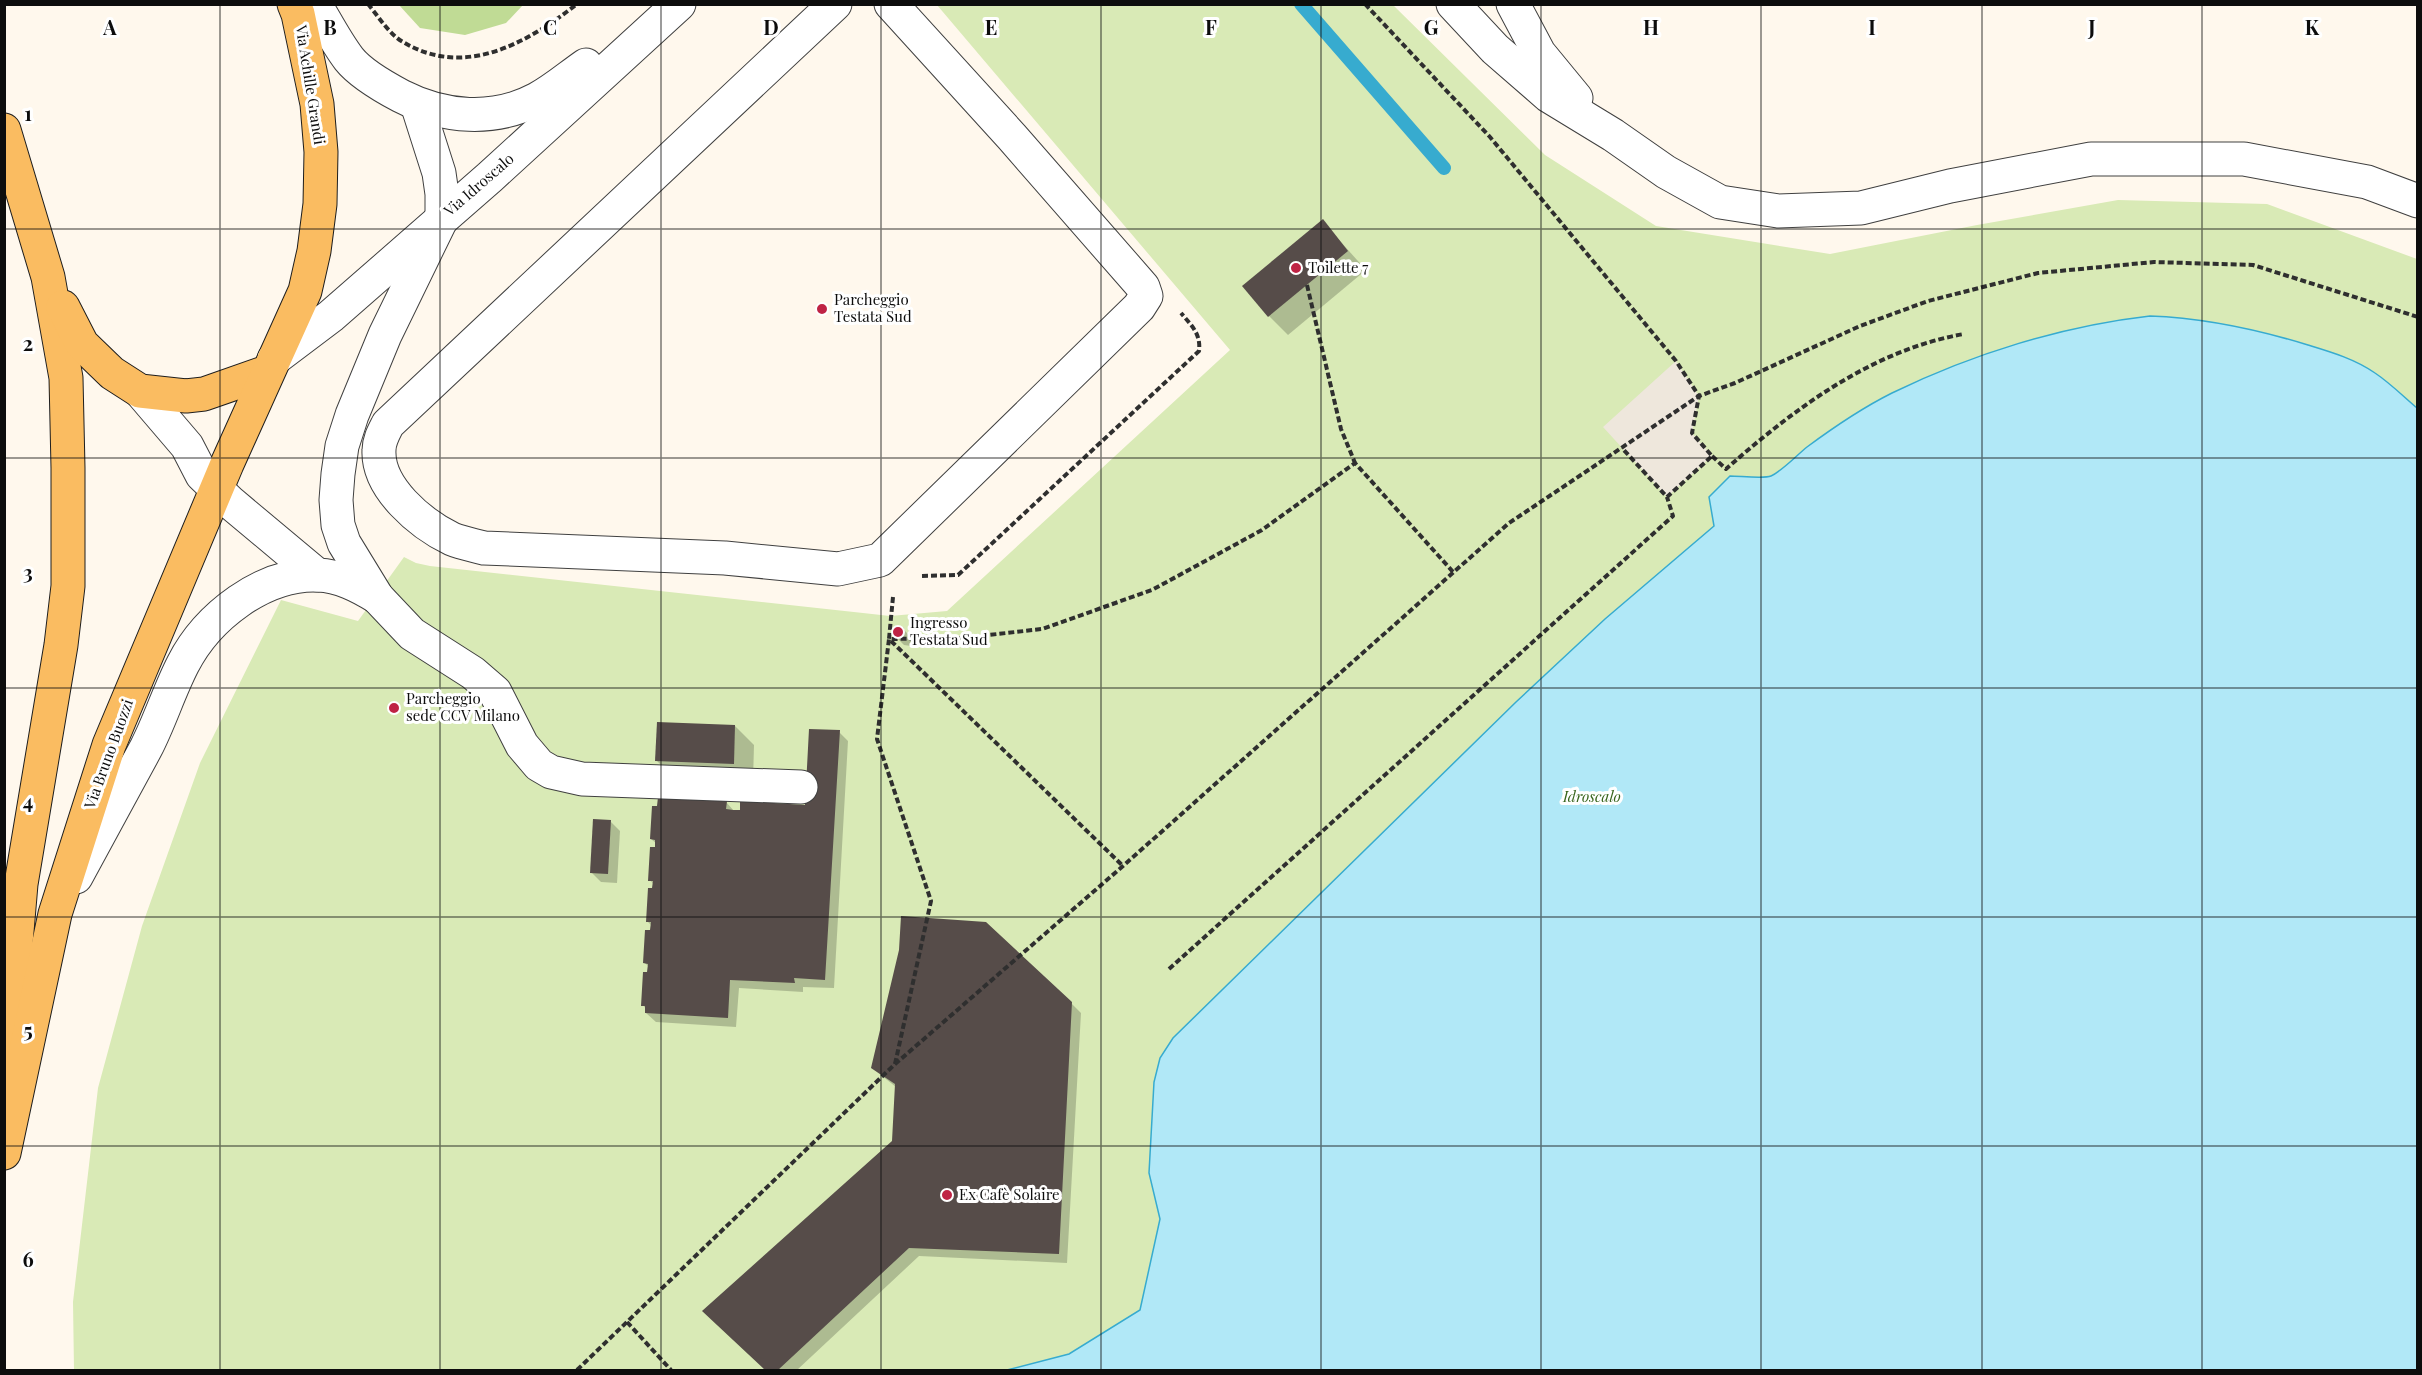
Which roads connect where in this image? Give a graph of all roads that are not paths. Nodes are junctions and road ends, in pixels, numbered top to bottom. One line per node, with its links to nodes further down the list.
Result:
1 (294, 4): 15 (main road, Via Achille Grandi)
2 (315, 4): 9 (street)
3 (674, 4): 9 (street)
4 (679, 4): 13 (street, Via Idroscalo)
5 (835, 4): 6 (street)
6 (891, 4)
7 (1453, 4): 11 (street)
8 (1513, 4): 11 (street)
9 (417, 104): 13 (street)
10 (4, 130): 14 (main road)
11 (1613, 135): 12 (street)
12 (2418, 201)
13 (442, 218): 15 (street, Via Idroscalo); 19 (street)
14 (48, 277): 16 (main road); 21 (main road)
15 (270, 366): 16 (main road); 17 (main road, Via Bruno Buozzi)
16 (140, 391): 17 (street)
17 (217, 490): 18 (street); 23 (main road, Via Bruno Buozzi)
18 (317, 575): 19 (street); 23 (street)
19 (377, 597): 20 (street)
20 (801, 787)
21 (21, 884): 22 (street); 24 (main road)
22 (4, 914)
23 (55, 914): 25 (main road, Via Bruno Buozzi)
24 (4, 1078)
25 (4, 1153)

